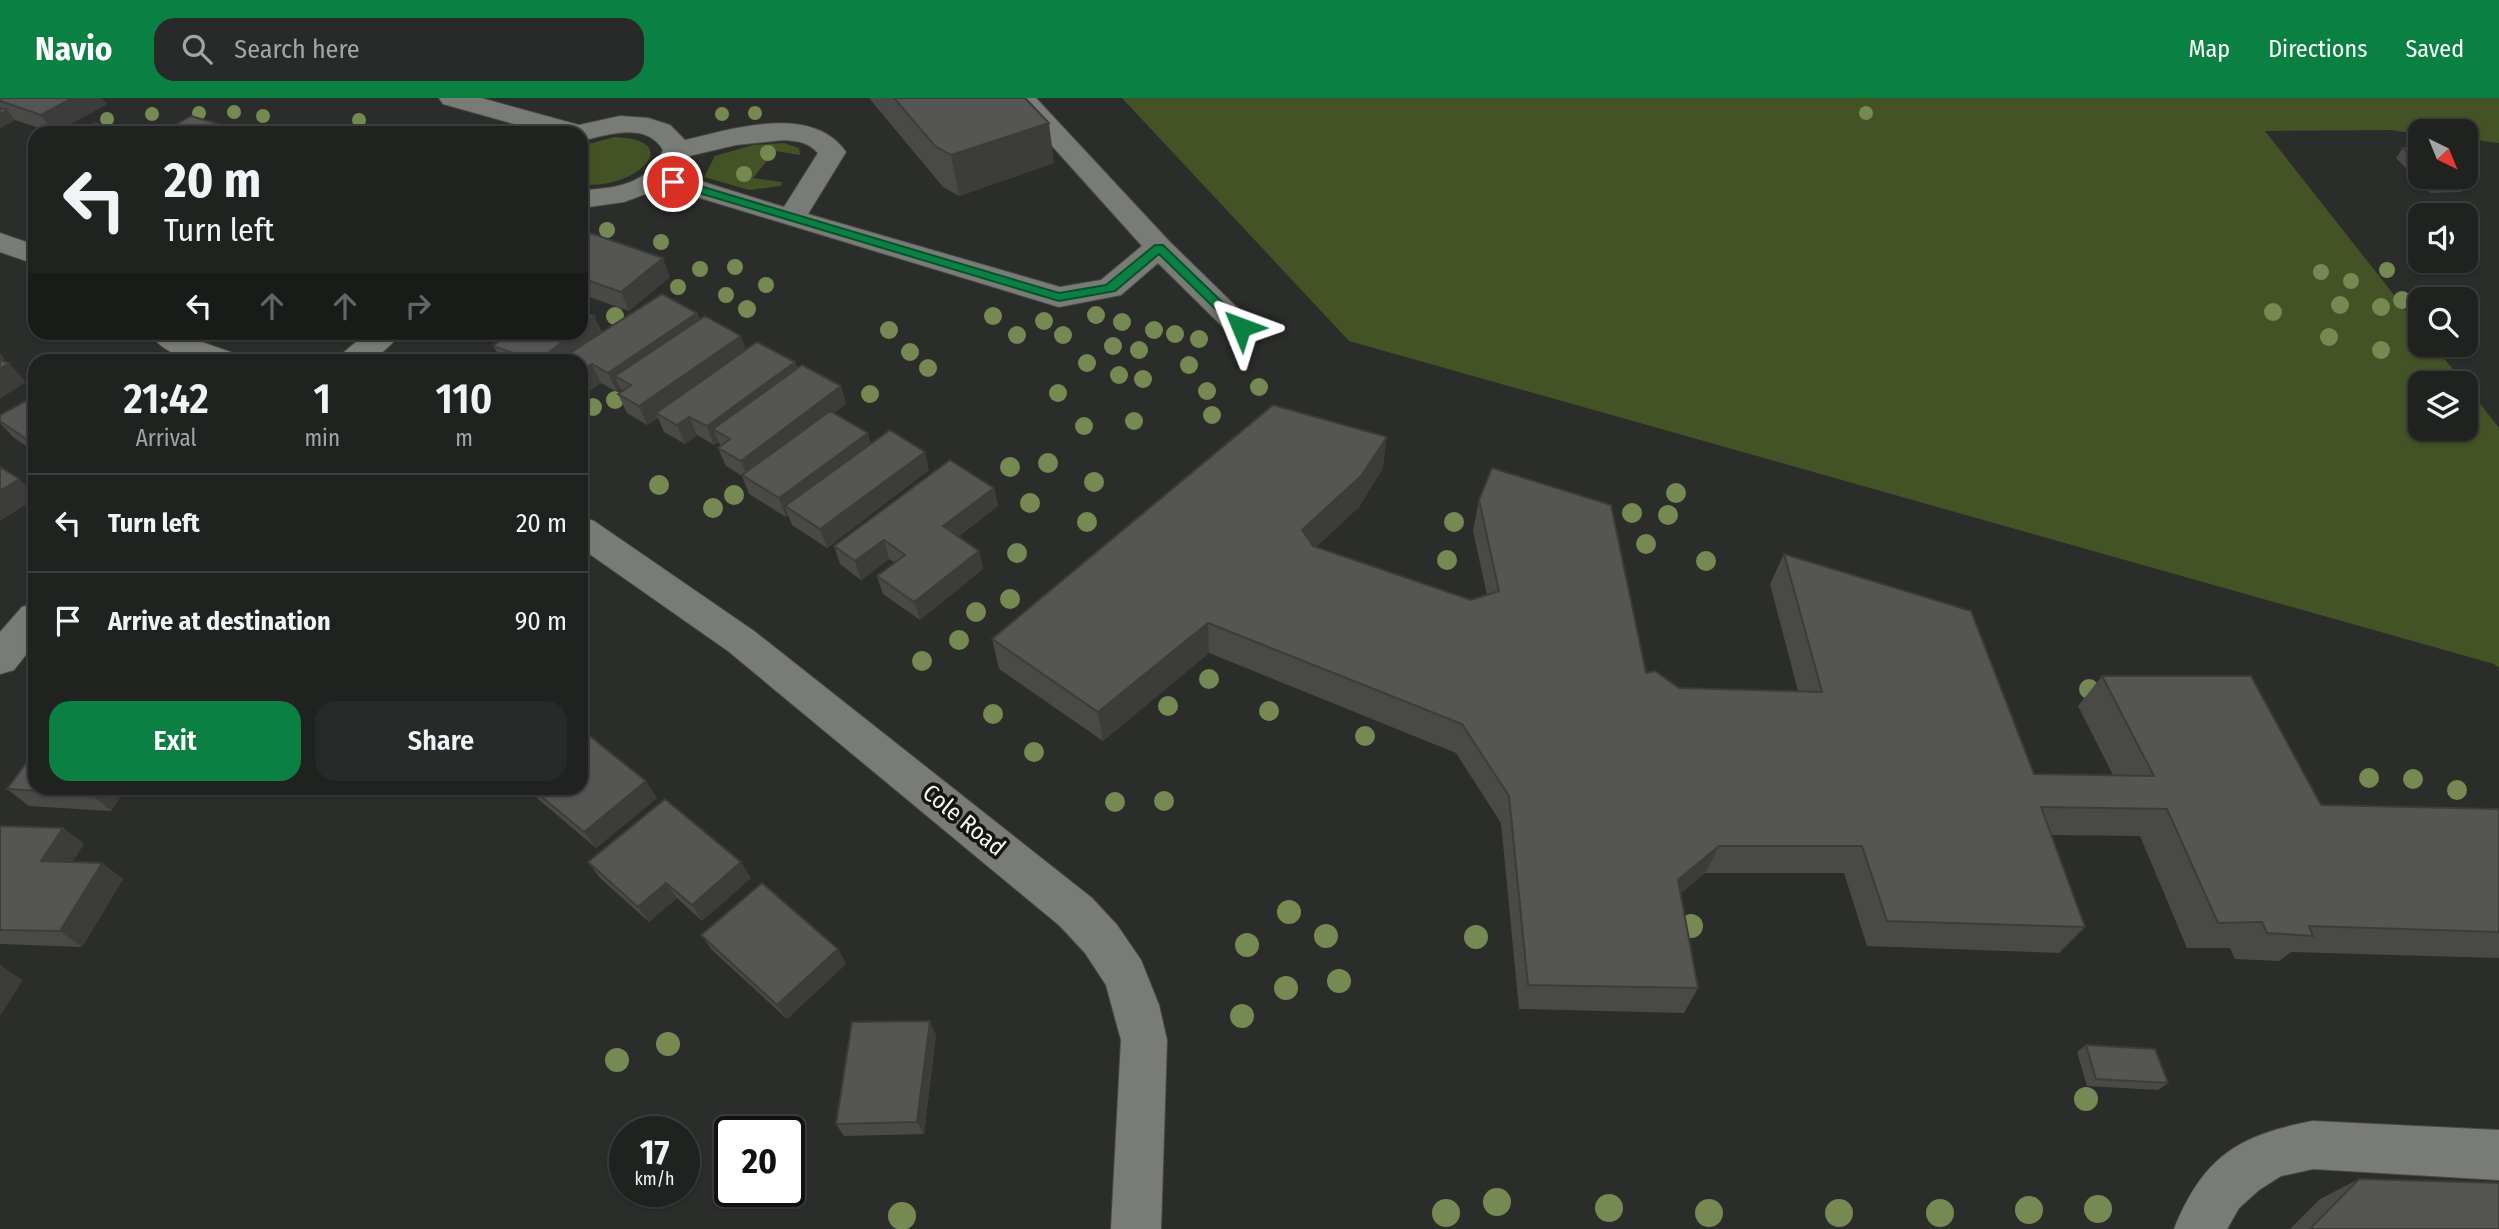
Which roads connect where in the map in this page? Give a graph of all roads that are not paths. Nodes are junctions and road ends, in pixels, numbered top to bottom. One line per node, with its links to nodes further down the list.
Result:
1 (452, 98): 3 (street)
2 (1022, 98): 10 (street)
3 (554, 126)
4 (588, 131): 5 (street)
5 (677, 150): 6 (street); 8 (street)
6 (659, 177): 7 (street); 8 (street)
7 (588, 197)
8 (791, 218): 10 (street)
9 (0, 242): 11 (street)
10 (1159, 247): 12 (street)
11 (28, 252)
12 (1241, 327)
13 (177, 340): 15 (street)
14 (379, 340): 16 (street)
15 (205, 354)
16 (362, 354)
17 (588, 535): 21 (street, Cole Road)
18 (28, 625): 19 (street)
19 (0, 659)
20 (2499, 1155): 22 (street)
21 (1136, 1229)
22 (2199, 1229)

